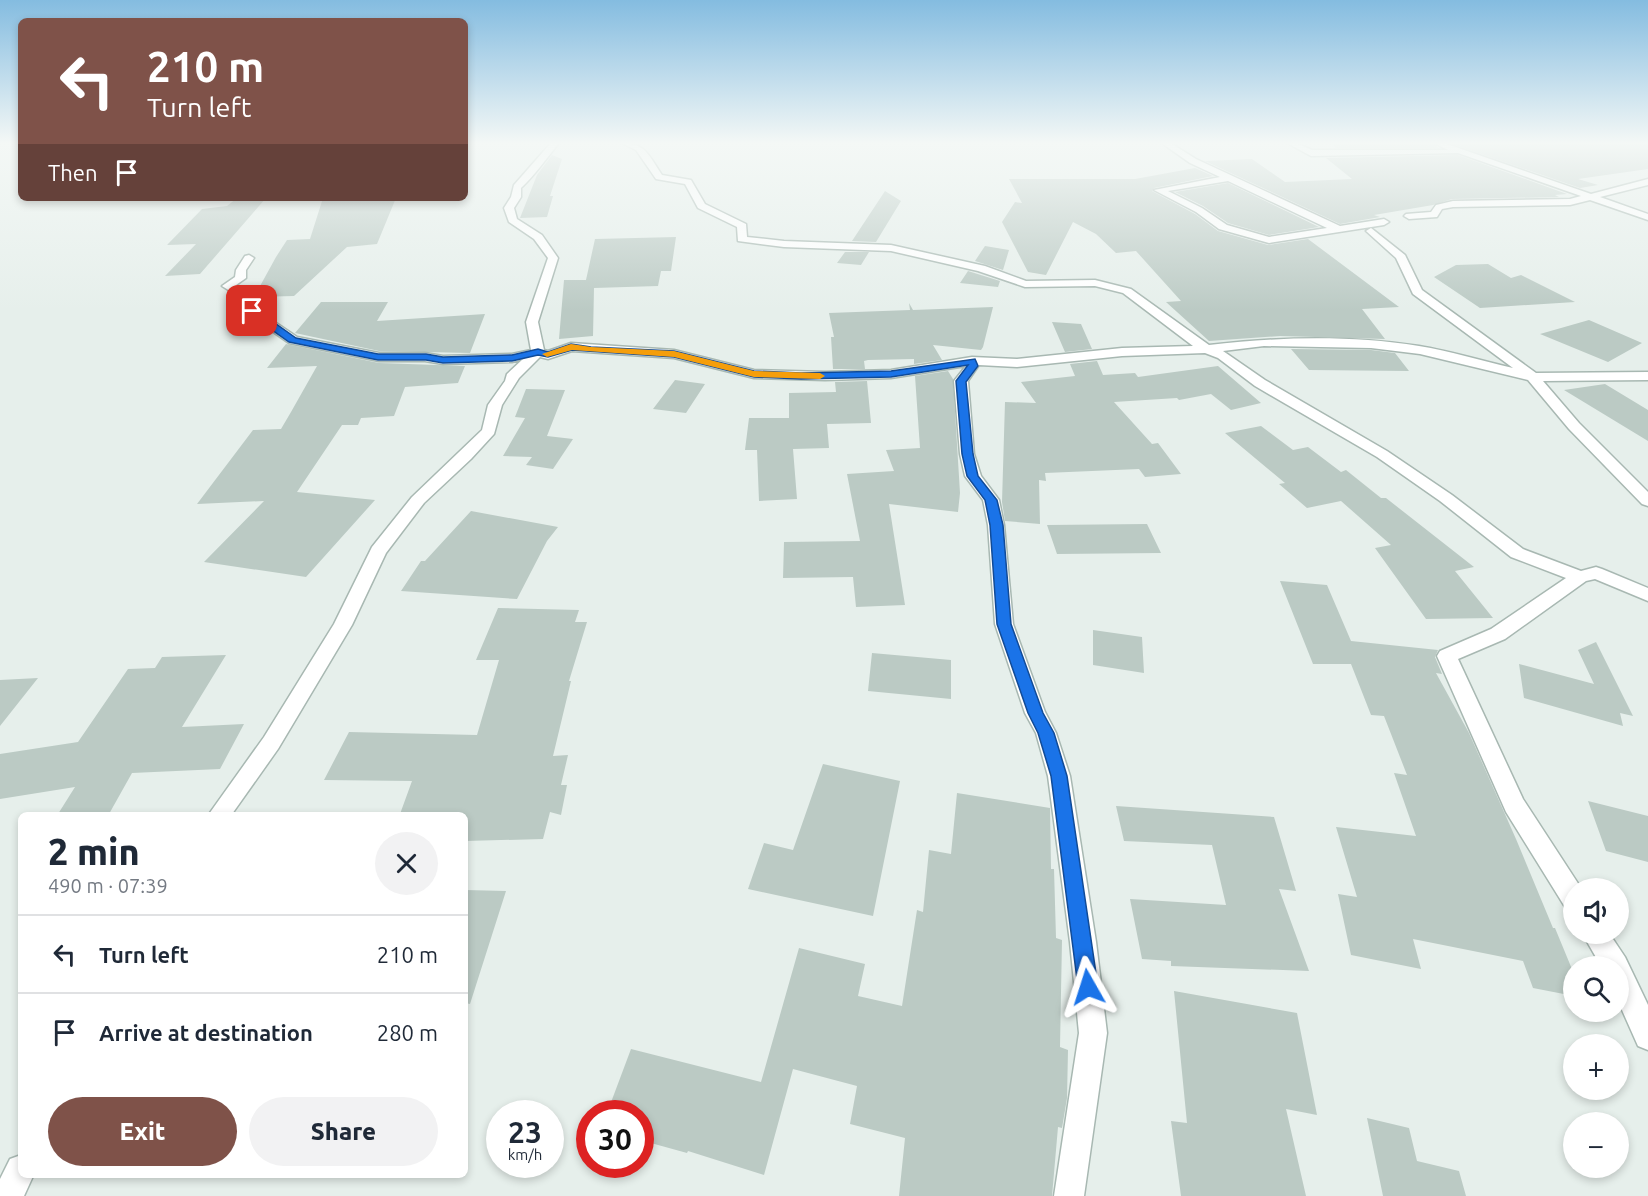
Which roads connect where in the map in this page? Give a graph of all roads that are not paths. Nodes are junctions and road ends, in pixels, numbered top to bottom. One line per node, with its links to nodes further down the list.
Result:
1 (514, 200): 14 (street)
2 (697, 200): 13 (street)
3 (1178, 200): 10 (street)
4 (1275, 200): 10 (street)
5 (1583, 200): 7 (street)
6 (1598, 200): 8 (street)
7 (1409, 216)
8 (1648, 217)
9 (1384, 222): 10 (street)
10 (1338, 229)
11 (1371, 231): 17 (street)
12 (249, 258): 14 (street)
13 (1206, 349): 15 (street); 17 (street); 19 (street)
14 (538, 352): 15 (street); 21 (street)
15 (972, 361): 27 (street)
16 (1648, 376): 17 (street)
17 (1533, 377): 18 (street)
18 (1648, 501)
19 (1580, 577): 20 (street); 22 (street)
20 (1648, 595)
21 (221, 812)
22 (1563, 882)
23 (1629, 994): 24 (street)
24 (1648, 1036)
25 (18, 1176): 26 (street)
26 (8, 1196)
27 (1069, 1196)

